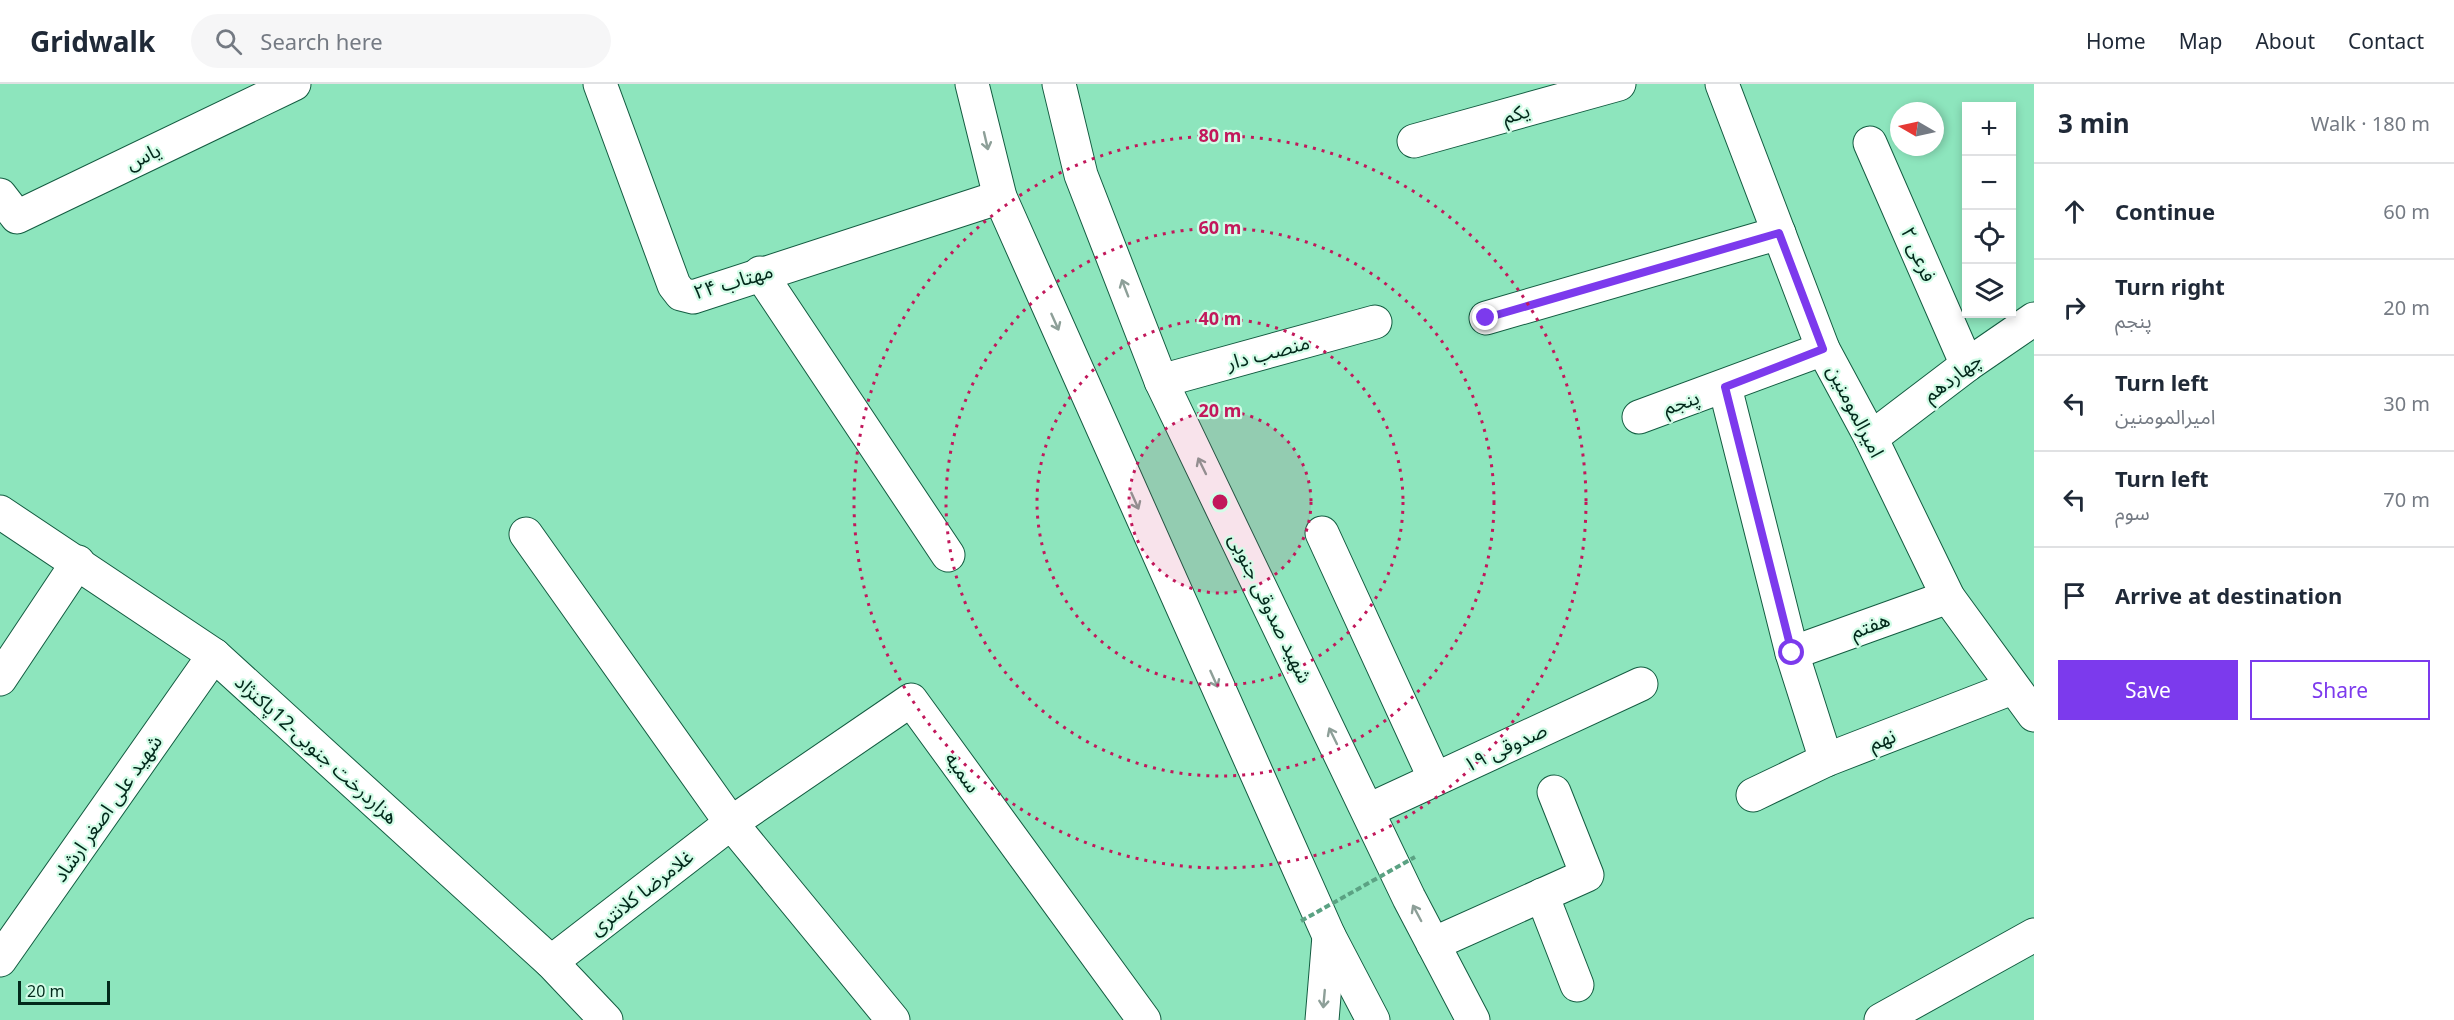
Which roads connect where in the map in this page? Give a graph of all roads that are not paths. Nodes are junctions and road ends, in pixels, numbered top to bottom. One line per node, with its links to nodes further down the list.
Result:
1 (294, 84): 7 (street, یاس)
2 (600, 84): 13 (street, مهتاب ۲۴)
3 (972, 84): 10 (street, one-way to 10)
4 (1059, 84): 19 (street, شهید صدوقی جنوبی, one-way to 4)
5 (1618, 84): 8 (street, یکم)
6 (1722, 84): 12 (street, امیرالمومنین)
7 (247, 94): 11 (street, یاس)
8 (1414, 141)
9 (1870, 143): 18 (street, فرعی ۲)
10 (1000, 197): 13 (street, مهتاب ۲۴); 42 (street, one-way to 42)
11 (6, 212)
12 (1779, 233): 14 (street); 17 (street, امیرالمومنین)
13 (760, 273): 26 (street)
14 (1486, 318)
15 (2034, 319): 18 (street, چهاردهم)
16 (1375, 322): 19 (street, منصب دار)
17 (1823, 349): 20 (street, پنجم); 22 (street, امیرالمومنین)
18 (1967, 365): 22 (street, چهاردهم)
19 (1161, 381): 39 (street, شهید صدوقی جنوبی, one-way to 19)
20 (1725, 387): 21 (street, پنجم); 29 (street)
21 (1639, 417)
22 (1871, 438): 28 (street, امیرالمومنین)
23 (0, 512): 27 (street, هزاردرخت جنوبی-12پاکنژاد)
24 (1322, 533): 36 (street)
25 (526, 534): 40 (street)
26 (948, 555)
27 (78, 562): 30 (street, هزاردرخت جنوبی-12پاکنژاد); 31 (street)
28 (1948, 597): 29 (street, هفتم); 33 (street, امیرالمومنین)
29 (1792, 653): 35 (street)
30 (214, 655): 45 (street, شهید علی اصغر ارشاد); 46 (street, هزاردرخت جنوبی-12پاکنژاد)
31 (0, 680)
32 (1641, 684): 36 (street, صدوقی ۱۹)
33 (2012, 688): 34 (street, امیرالمومنین); 35 (street, نهم)
34 (2034, 715)
35 (1826, 760): 38 (street, نهم)
36 (1435, 779): 39 (street, صدوقی ۱۹)
37 (1554, 792): 41 (street)
38 (1753, 795)
39 (1369, 810): 44 (street, شهید صدوقی جنوبی, one-way to 39)
40 (731, 823): 46 (street, غلامرضا کلانتری); 49 (street); 50 (street, سمیه)
41 (1542, 895): 44 (street); 47 (street)
42 (1315, 928): 51 (street, one-way to 51); 52 (street)
43 (2034, 935): 54 (street)
44 (1433, 944): 53 (street, شهید صدوقی جنوبی)
45 (0, 960)
46 (551, 962): 48 (street, هزاردرخت جنوبی-12پاکنژاد)
47 (1577, 986)
48 (606, 1020)
49 (893, 1020)
50 (1144, 1020)
51 (1322, 1020)
52 (1373, 1020)
53 (1473, 1020)
54 (1881, 1020)

